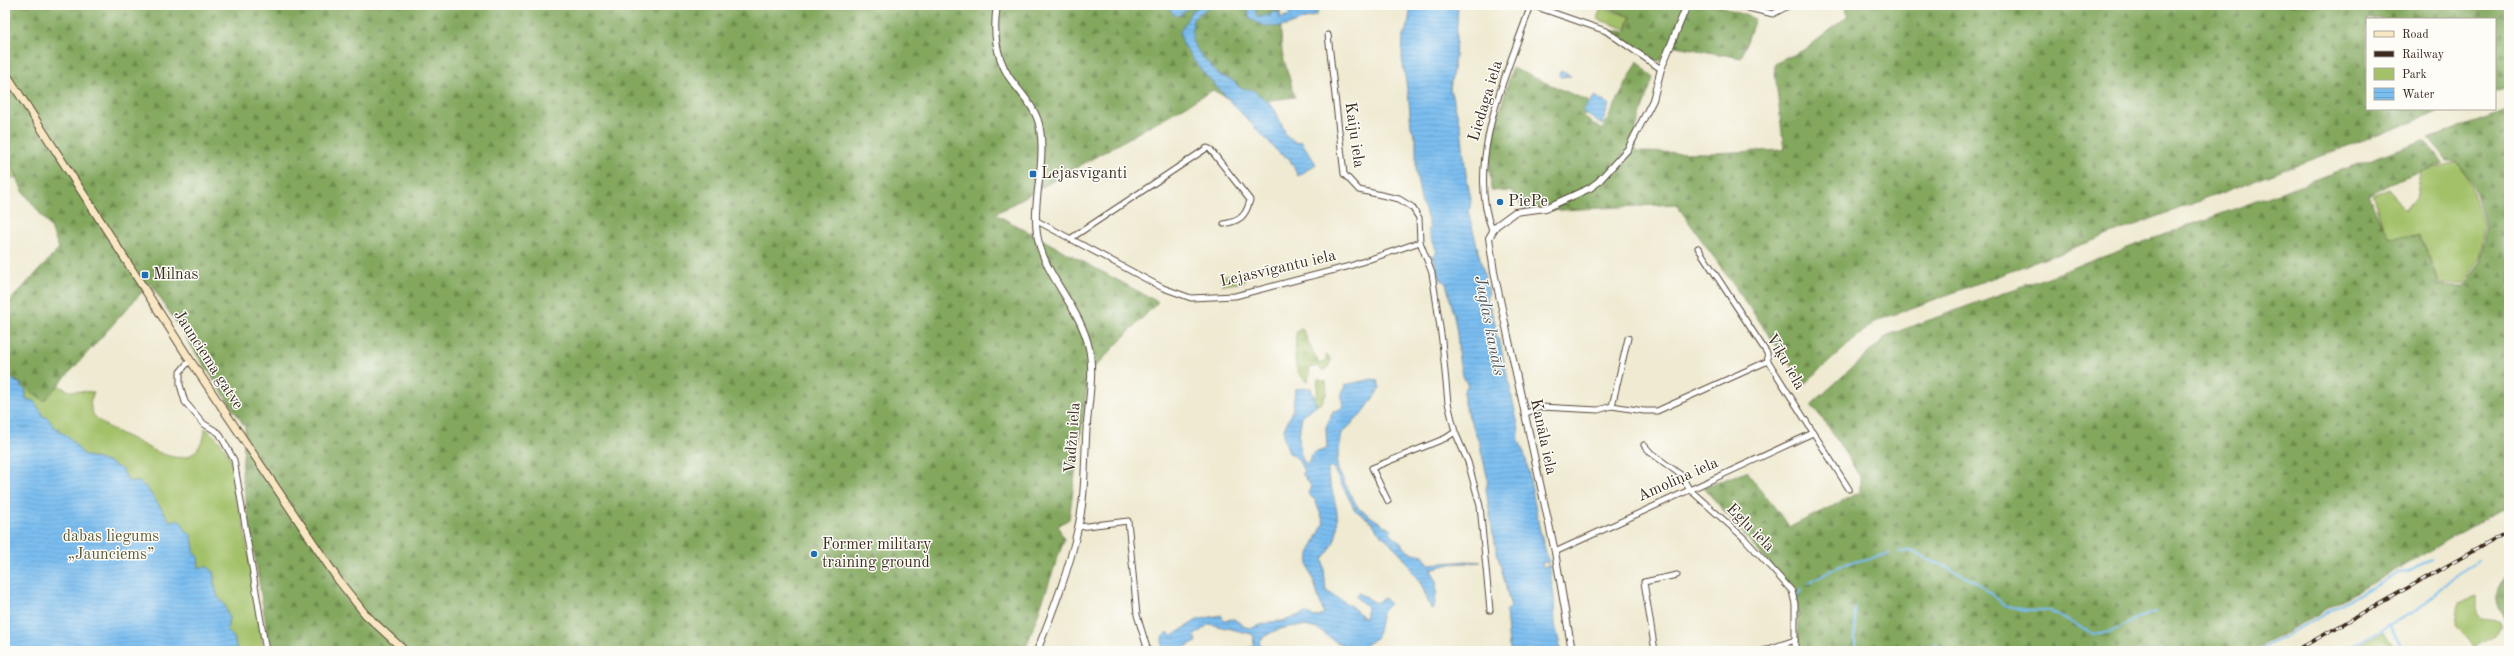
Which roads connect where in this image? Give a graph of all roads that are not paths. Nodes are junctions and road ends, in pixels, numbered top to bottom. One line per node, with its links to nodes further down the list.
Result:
1 (997, 5): 9 (street, Vadžu iela)
2 (1531, 5): 7 (street); 11 (street, Liedaga iela)
3 (1687, 5): 7 (street)
4 (1736, 5): 5 (street)
5 (1790, 5)
6 (1328, 36): 13 (street, Kaiju iela)
7 (1661, 69): 11 (street)
8 (5, 72): 16 (main road, Jaunciema gatve)
9 (1037, 220): 12 (street, Lejasvīgantu iela); 26 (street, Vadžu iela)
10 (1224, 224): 12 (street)
11 (1492, 230): 19 (street, Kanāla iela)
12 (1070, 239): 13 (street, Lejasvīgantu iela)
13 (1420, 242): 20 (street, Kaiju iela)
14 (1698, 248): 17 (street, Vīķu iela)
15 (1628, 338): 18 (street)
16 (190, 360): 31 (street); 32 (main road, Jaunciema gatve)
17 (1768, 361): 18 (street); 21 (street, Vīķu iela)
18 (1612, 406): 19 (street)
19 (1524, 414): 27 (street, Kanāla iela)
20 (1454, 432): 25 (street); 29 (street, Kaiju iela)
21 (1812, 433): 23 (street, Amoliņa iela); 24 (street, Vīķu iela)
22 (1644, 445): 23 (street, Egļu iela)
23 (1689, 489): 27 (street, Amoliņa iela); 30 (street, Egļu iela)
24 (1849, 489)
25 (1388, 501)
26 (1079, 527): 33 (street, Vadžu iela); 34 (street)
27 (1554, 552): 35 (street, Kanāla iela)
28 (1678, 575): 36 (street)
29 (1490, 610)
30 (1795, 640): 37 (street); 38 (street, Egļu iela)
31 (266, 651)
32 (405, 651)
33 (1037, 651)
34 (1148, 651)
35 (1572, 651)
36 (1655, 651)
37 (1762, 651)
38 (1795, 651)

